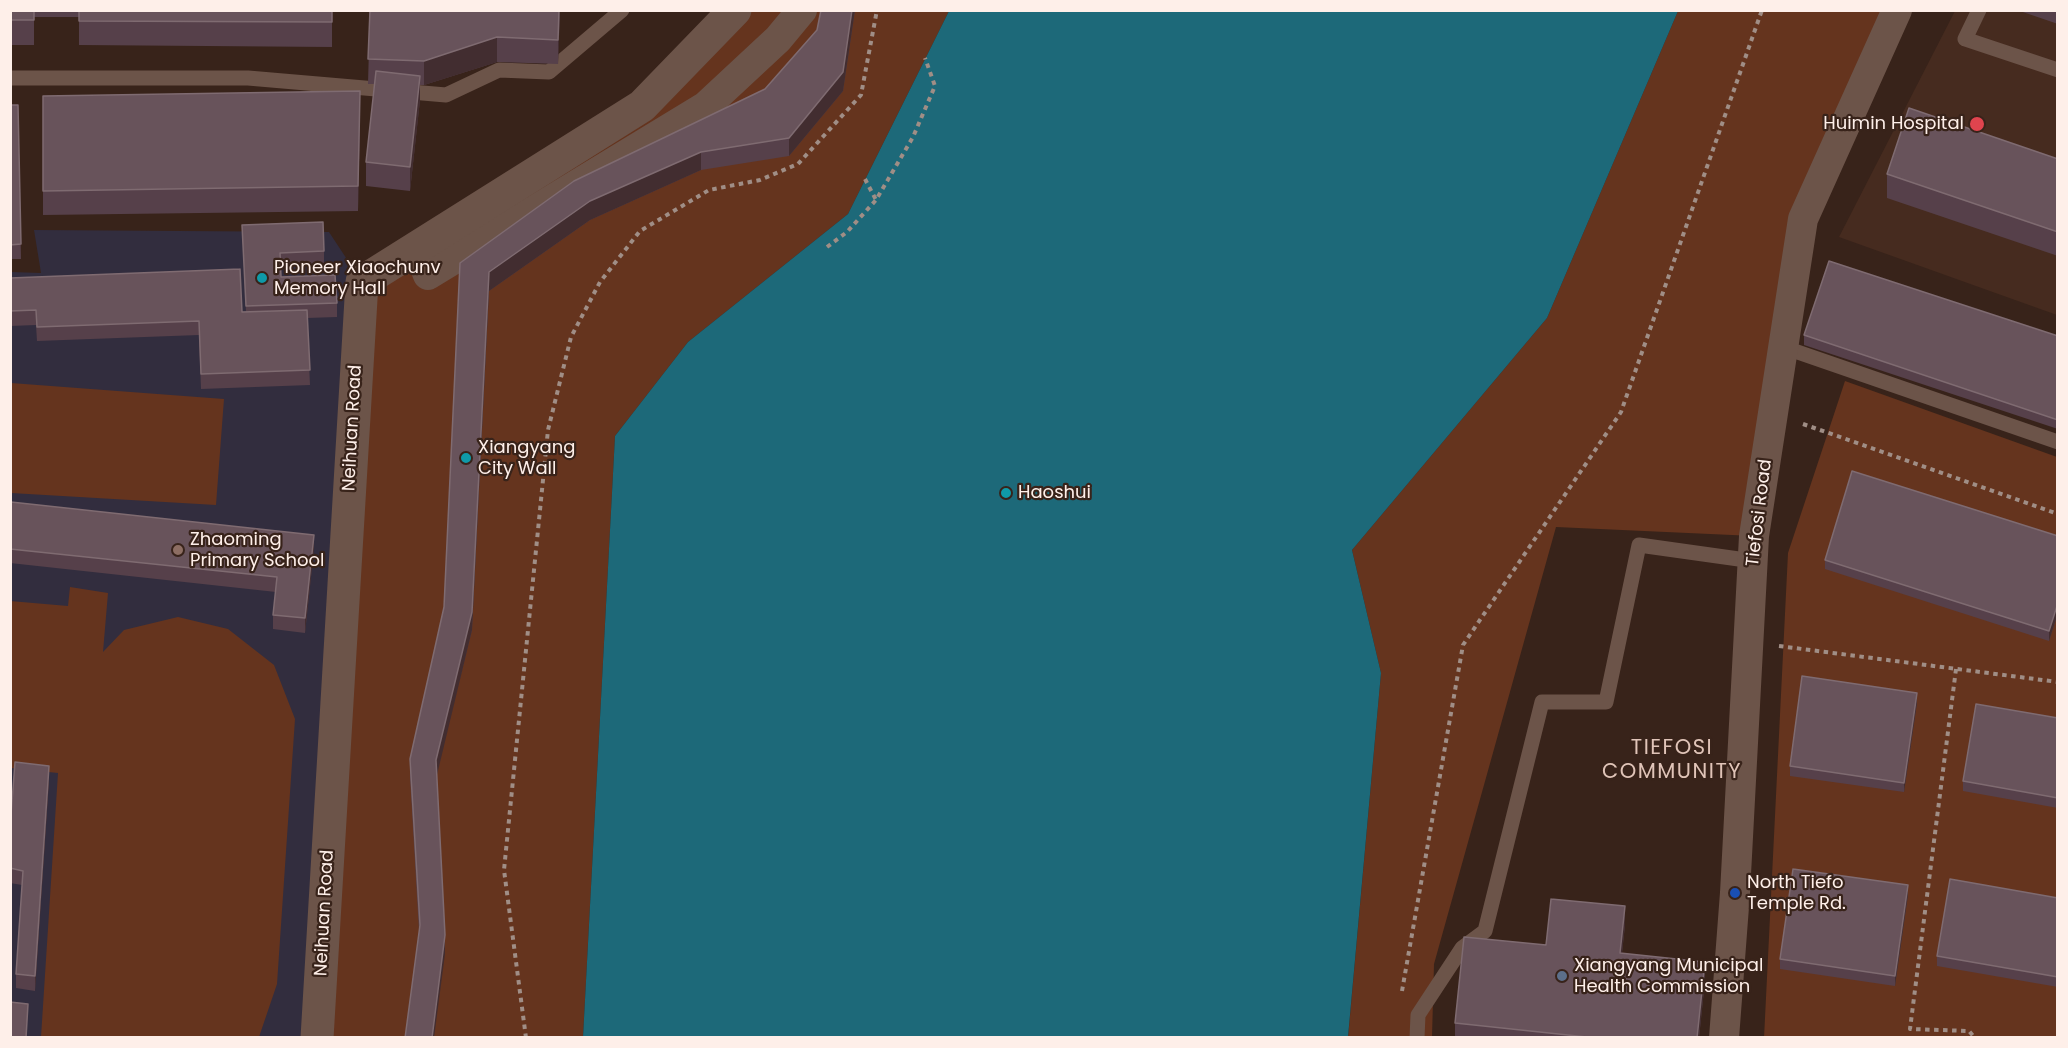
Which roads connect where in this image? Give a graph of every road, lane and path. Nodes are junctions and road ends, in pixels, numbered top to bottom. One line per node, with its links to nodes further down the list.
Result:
1 (622, 10): 10 (lane)
2 (735, 10): 13 (street, Neihuan Road)
3 (802, 10): 13 (street)
4 (877, 10): 25 (path)
5 (1762, 10): 23 (path)
6 (1897, 10): 15 (street, Tiefosi Road)
7 (1979, 10): 9 (lane)
8 (925, 58): 12 (path)
9 (2058, 70)
10 (10, 78)
11 (865, 179): 12 (path)
12 (876, 200): 14 (path)
13 (417, 247): 24 (street, Neihuan Road)
14 (827, 247)
15 (1783, 347): 17 (lane); 19 (street, Tiefosi Road)
16 (1793, 421): 18 (path)
17 (2058, 442)
18 (2058, 514)
19 (1753, 561): 20 (street, Tiefosi Road); 26 (lane)
20 (1748, 644): 21 (path); 27 (street, Tiefosi Road)
21 (1956, 669): 22 (path); 28 (path)
22 (2058, 682)
23 (1400, 1003)
24 (317, 1038)
25 (526, 1038)
26 (1417, 1038)
27 (1724, 1038)
28 (1975, 1038)

